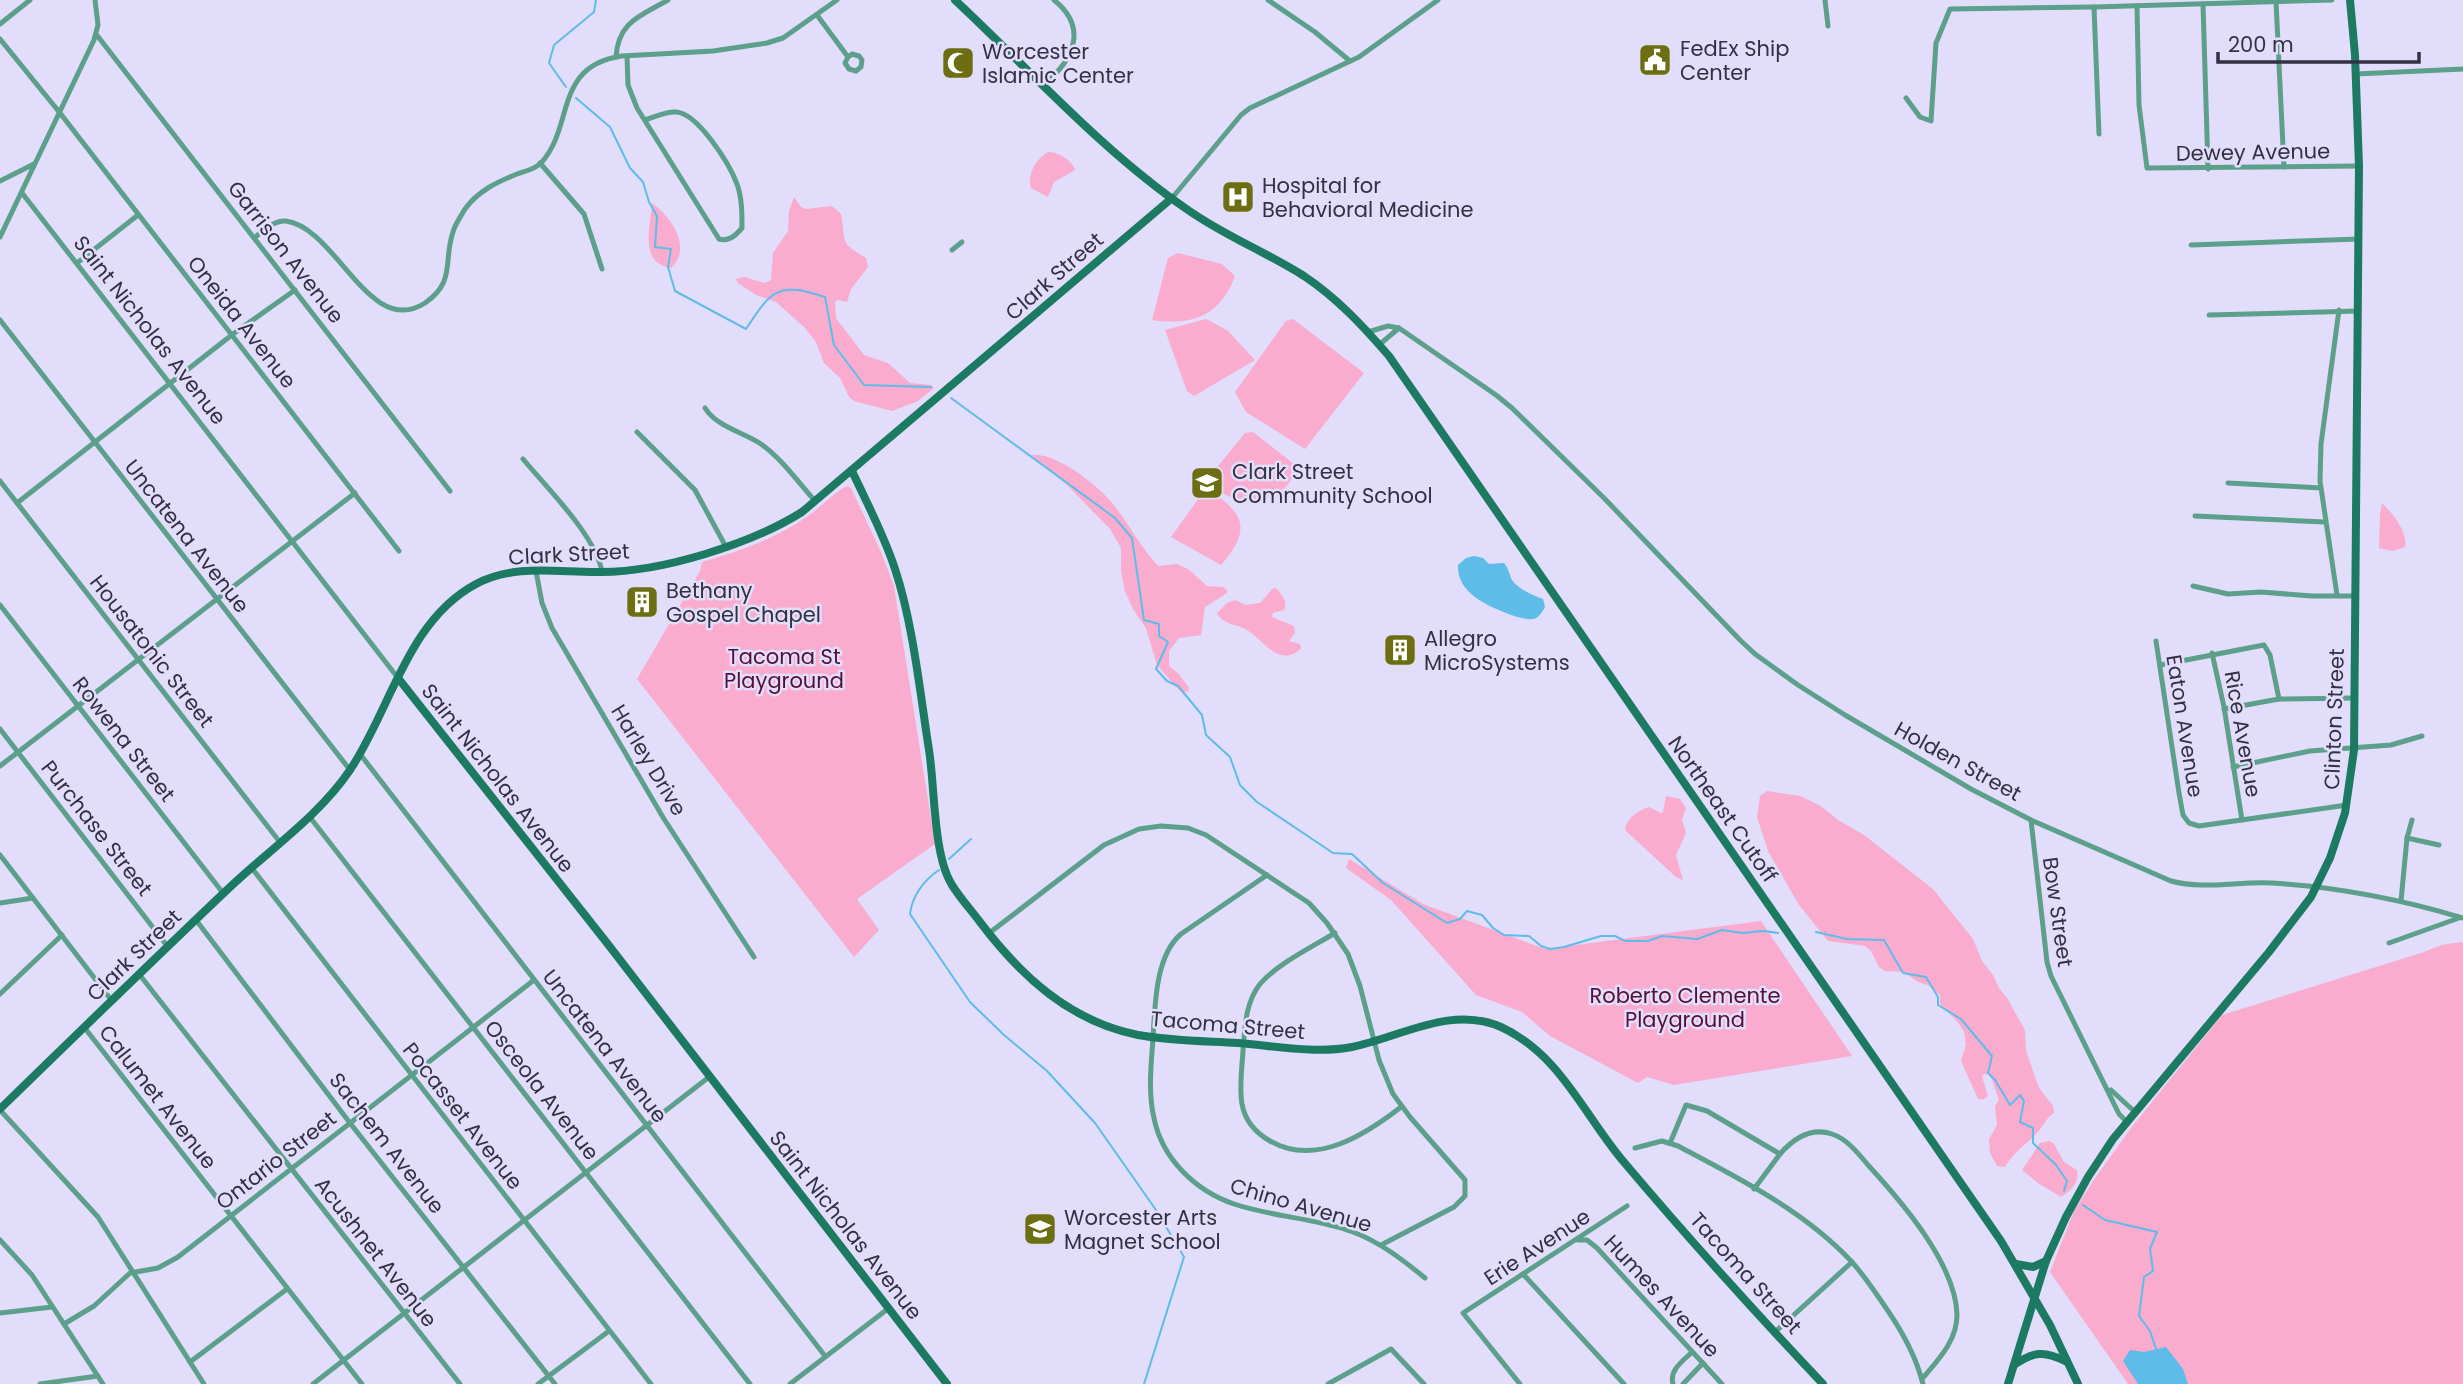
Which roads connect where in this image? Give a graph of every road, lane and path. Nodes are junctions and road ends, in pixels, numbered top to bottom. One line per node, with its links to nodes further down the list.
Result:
1 (30, 0): 17 (street)
2 (95, 0): 19 (street)
3 (668, 0): 22 (street)
4 (837, 0): 16 (street)
5 (955, 0): 27 (street, Northeast Cutoff)
6 (1054, 0): 27 (street)
7 (1268, 0): 24 (street)
8 (1438, 0): 24 (street)
9 (1825, 0): 18 (street)
10 (2332, 0): 12 (street)
11 (2350, 0): 26 (street, Clinton Street)
12 (2276, 2): 13 (street); 35 (street)
13 (2203, 4): 14 (street); 36 (street)
14 (2137, 6): 15 (street); 36 (street, Dewey Avenue)
15 (2094, 8): 28 (street); 31 (street)
16 (817, 15): 21 (street); 23 (street)
17 (0, 24)
18 (1828, 26)
19 (96, 34): 29 (street); 44 (street, Garrison Avenue)
20 (0, 39): 29 (street, Oneida Avenue)
21 (627, 56): 22 (street); 30 (street)
22 (616, 57): 32 (street)
23 (848, 57)
24 (1350, 61): 39 (street)
25 (2463, 69): 26 (street)
26 (2356, 74): 34 (street, Clinton Street)
27 (1044, 84): 39 (street, Northeast Cutoff)
28 (1906, 98)
29 (60, 113): 33 (street); 40 (street, Oneida Avenue)
30 (645, 120): 30 (street)
31 (2099, 134)
32 (540, 163): 44 (street); 50 (street)
33 (34, 164): 37 (street); 38 (street)
34 (2359, 166): 35 (street, Dewey Avenue); 45 (street, Clinton Street)
35 (2284, 167): 36 (street, Dewey Avenue)
36 (2208, 169)
37 (0, 181)
38 (22, 193): 41 (street); 49 (street, Saint Nicholas Avenue)
39 (1172, 198): 57 (street, Northeast Cutoff); 65 (street, Clark Street)
40 (138, 215): 49 (street); 58 (street, Oneida Avenue)
41 (7, 222): 42 (street); 43 (street)
42 (0, 226)
43 (0, 237)
44 (254, 238): 51 (street, Garrison Avenue)
45 (2358, 239): 47 (street); 53 (street, Clinton Street)
46 (962, 242): 48 (street)
47 (2191, 245)
48 (952, 250)
49 (77, 263): 60 (street, Saint Nicholas Avenue)
50 (602, 269)
51 (295, 290): 58 (street); 69 (street, Garrison Avenue)
52 (2339, 310): 53 (street); 54 (street); 68 (street)
53 (2358, 311): 82 (street, Clinton Street)
54 (2209, 315)
55 (0, 320): 63 (street, Uncatena Avenue)
56 (1399, 328): 57 (street); 59 (street); 104 (street, Holden Street)
57 (1368, 332): 59 (street, Northeast Cutoff)
58 (233, 334): 60 (street); 70 (street, Oneida Avenue)
59 (1379, 345): 158 (street, Northeast Cutoff)
60 (170, 385): 63 (street); 75 (street, Saint Nicholas Avenue)
61 (705, 408): 71 (street)
62 (637, 432): 76 (street)
63 (94, 441): 72 (street); 83 (street, Uncatena Avenue)
64 (523, 459): 79 (street)
65 (852, 471): 71 (street, Clark Street); 121 (street, Tacoma Street)
66 (0, 481): 72 (street, Housatonic Street)
67 (2228, 483): 68 (street)
68 (2321, 488): 74 (street)
69 (450, 491)
70 (355, 493): 75 (street); 77 (street, Oneida Avenue)
71 (815, 501): 76 (street, Clark Street)
72 (17, 503): 87 (street, Housatonic Street)
73 (2195, 516): 74 (street)
74 (2324, 522): 81 (street)
75 (292, 540): 83 (street); 89 (street, Saint Nicholas Avenue)
76 (726, 547): 79 (street, Clark Street)
77 (400, 551)
78 (536, 570): 79 (street, Clark Street); 89 (street, Clark Street); 125 (street, Harley Drive)
79 (602, 572)
80 (2193, 586): 81 (street)
81 (2337, 595): 82 (street)
82 (2355, 596): 90 (street, Clinton Street)
83 (217, 601): 87 (street); 101 (street, Uncatena Avenue)
84 (0, 605): 92 (street, Rowena Street)
85 (2156, 640): 88 (street, Eaton Avenue)
86 (2212, 653): 88 (street); 91 (street); 93 (street, Rice Avenue)
87 (139, 659): 92 (street); 108 (street, Housatonic Street)
88 (2160, 665): 105 (street, Eaton Avenue)
89 (398, 678): 98 (street, Clark Street); 136 (street, Saint Nicholas Avenue)
90 (2354, 698): 91 (street); 96 (street, Clinton Street)
91 (2279, 699): 93 (street)
92 (78, 706): 97 (street); 114 (street, Rowena Street)
93 (2224, 709): 100 (street, Rice Avenue)
94 (0, 729): 97 (street, Purchase Street)
95 (2422, 736): 96 (street)
96 (2354, 747): 100 (street); 102 (street, Clinton Street)
97 (18, 751): 99 (street); 124 (street, Purchase Street)
98 (360, 754): 101 (street, Clark Street); 127 (street, Uncatena Avenue)
99 (0, 766)
100 (2233, 767): 105 (street, Rice Avenue)
101 (350, 770): 103 (street, Clark Street)
102 (2347, 805): 105 (street); 113 (street, Clinton Street)
103 (309, 816): 108 (street, Clark Street); 131 (street, Osceola Avenue)
104 (2031, 820): 113 (street, Holden Street); 137 (street, Bow Street)
105 (2242, 820)
106 (2412, 820): 107 (street)
107 (2407, 838): 109 (street); 116 (street)
108 (279, 841): 111 (street, Clark Street)
109 (2439, 845)
110 (0, 855): 115 (street)
111 (251, 867): 114 (street, Clark Street); 135 (street, Pocasset Avenue)
112 (1267, 875): 120 (street); 121 (street); 132 (street, Chino Avenue)
113 (2315, 887): 116 (street, Holden Street); 140 (street, Clinton Street)
114 (223, 894): 119 (street, Clark Street)
115 (33, 898): 117 (street); 122 (street)
116 (2401, 901): 118 (street, Holden Street)
117 (0, 903)
118 (2462, 918): 123 (street)
119 (196, 920): 124 (street, Clark Street); 142 (street, Sachem Avenue)
120 (1335, 933): 133 (street); 134 (street)
121 (988, 934): 132 (street, Tacoma Street)
122 (62, 935): 128 (street); 129 (street)
123 (2389, 943)
124 (168, 947): 126 (street, Clark Street)
125 (754, 957)
126 (139, 974): 129 (street, Clark Street); 147 (street, Acushnet Avenue)
127 (534, 980): 131 (street, Ontario Street); 143 (street, Uncatena Avenue)
128 (0, 995)
129 (112, 1001): 130 (street, Clark Street)
130 (84, 1027): 139 (street, Clark Street); 151 (street, Calumet Avenue)
131 (472, 1027): 135 (street, Ontario Street); 148 (street, Osceola Avenue)
132 (1153, 1037): 134 (street, Tacoma Street); 155 (street, Chino Avenue)
133 (1375, 1041): 134 (street, Tacoma Street); 138 (street); 171 (street, Tacoma Street)
134 (1244, 1044): 138 (street)
135 (412, 1076): 142 (street, Ontario Street); 152 (street, Pocasset Avenue)
136 (709, 1077): 143 (street); 166 (street, Saint Nicholas Avenue)
137 (2103, 1079): 140 (street, Bow Street); 141 (street, Bow Street)
138 (1401, 1107): 155 (street)
139 (0, 1110): 160 (street)
140 (2135, 1112): 141 (street, Clinton Street)
141 (2127, 1122): 156 (street, Clinton Street)
142 (350, 1123): 147 (street, Ontario Street); 159 (street, Sachem Avenue)
143 (647, 1126): 148 (street); 173 (street, Uncatena Avenue)
144 (1670, 1143): 145 (street); 146 (street); 149 (street)
145 (1635, 1148)
146 (1780, 1154): 149 (street); 182 (street)
147 (290, 1167): 151 (street, Ontario Street); 168 (street, Acushnet Avenue)
148 (585, 1172): 152 (street); 192 (street, Osceola Avenue)
149 (1754, 1189): 157 (street)
150 (1627, 1206): 154 (street, Erie Avenue)
151 (231, 1216): 160 (street, Ontario Street); 163 (street, Calumet Avenue)
152 (524, 1220): 159 (street); 170 (street, Pocasset Avenue)
153 (0, 1240): 165 (street)
154 (1574, 1241): 161 (street, Erie Avenue); 172 (street, Humes Avenue)
155 (1381, 1245): 162 (street, Chino Avenue)
156 (2046, 1261): 158 (street); 164 (street, Clinton Street)
157 (1852, 1262): 171 (street); 182 (street)
158 (2016, 1264): 164 (street, Northeast Cutoff)
159 (463, 1268): 168 (street); 180 (street, Sachem Avenue)
160 (132, 1273): 169 (street, Ontario Street); 176 (street)
161 (1523, 1274): 181 (street, Erie Avenue); 197 (street)
162 (1425, 1278)
163 (287, 1289): 174 (street, Calumet Avenue); 176 (street)
164 (2035, 1296): 175 (street, Northeast Cutoff); 178 (street, Clinton Street)
165 (53, 1307): 167 (street); 169 (street)
166 (889, 1308): 173 (street); 194 (street, Saint Nicholas Avenue)
167 (0, 1313)
168 (404, 1313): 174 (street); 188 (street, Acushnet Avenue)
169 (64, 1324): 179 (street)
170 (609, 1331): 180 (street); 191 (street, Pocasset Avenue)
171 (1776, 1332): 201 (street, Tacoma Street)
172 (1692, 1352): 177 (street, Humes Avenue); 198 (street)
173 (825, 1356): 193 (street)
174 (343, 1360): 186 (street); 187 (street, Calumet Avenue)
175 (2066, 1361): 178 (street); 203 (street, Northeast Cutoff)
176 (190, 1362): 185 (street)
177 (1703, 1363): 199 (street); 200 (street, Humes Avenue)
178 (2014, 1365): 202 (street, Clinton Street)
179 (98, 1376): 183 (street); 184 (street)
180 (549, 1376): 189 (street); 190 (street, Sachem Avenue)
181 (1516, 1382)
182 (1923, 1382)
183 (40, 1384)
184 (103, 1384)
185 (204, 1384)
186 (313, 1384)
187 (362, 1384)
188 (460, 1384)
189 (538, 1384)
190 (555, 1384)
191 (651, 1384)
192 (750, 1384)
193 (790, 1384)
194 (947, 1384)
195 (1328, 1384): 196 (street)
196 (1424, 1384)
197 (1624, 1384)
198 (1673, 1384)
199 (1683, 1384)
200 (1722, 1384)
201 (1823, 1384)
202 (2008, 1384)
203 (2078, 1384)

